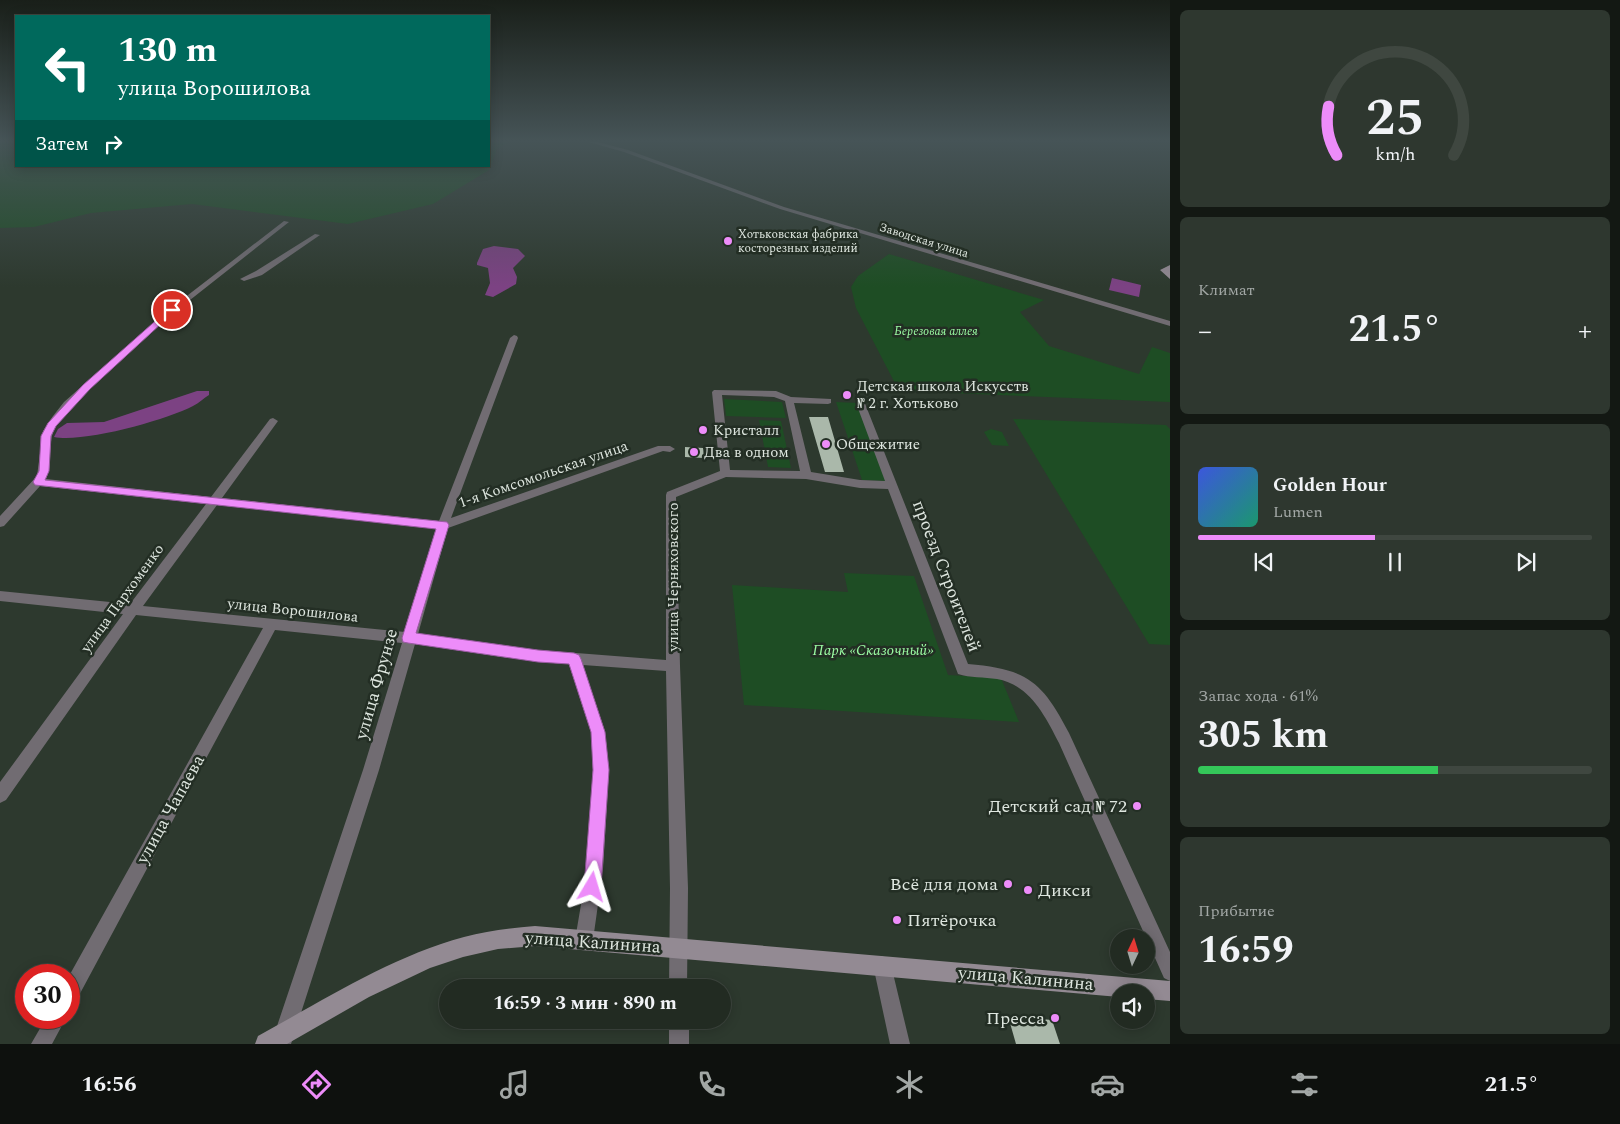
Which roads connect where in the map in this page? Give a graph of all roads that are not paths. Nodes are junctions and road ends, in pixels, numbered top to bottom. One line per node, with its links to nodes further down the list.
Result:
1 (732, 190): 5 (street, Заводская улица)
2 (286, 222): 14 (street)
3 (316, 235): 4 (street)
4 (244, 279)
5 (1170, 324)
6 (514, 338): 18 (street, улица Фрунзе)
7 (789, 400): 8 (street); 12 (street); 13 (street)
8 (828, 400)
9 (861, 403): 15 (street)
10 (273, 421): 16 (street, улица Пархоменко)
11 (670, 448): 18 (street, 1-я Комсомольская улица)
12 (725, 472): 13 (street); 24 (street, улица Черняховского)
13 (806, 475): 15 (street)
14 (38, 482): 16 (street, 1-я Комсомольская улица); 17 (street)
15 (892, 485): 29 (street, проезд Строителей)
16 (213, 502): 18 (street, 1-я Комсомольская улица); 20 (street, улица Пархоменко)
17 (0, 523)
18 (443, 525): 22 (street, улица Фрунзе)
19 (0, 596): 20 (street, улица Ворошилова)
20 (133, 610): 21 (street, улица Ворошилова); 25 (street, улица Пархоменко)
21 (271, 625): 22 (street, улица Ворошилова); 30 (street, улица Чапаева)
22 (408, 638): 23 (street, улица Ворошилова); 35 (street, улица Фрунзе)
23 (574, 659): 24 (street, улица Ворошилова); 26 (street)
24 (673, 666): 27 (street, улица Черняховского)
25 (0, 795)
26 (584, 940): 27 (street, улица Калинина); 35 (street, улица Калинина)
27 (677, 948): 28 (street, улица Калинина); 31 (street, улица Черняховского)
28 (882, 965): 32 (street, улица Калинина); 39 (street)
29 (1170, 972)
30 (80, 974)
31 (678, 979)
32 (1170, 991)
33 (50, 1029): 36 (street)
34 (679, 1029): 38 (street)
35 (283, 1039): 37 (street, улица Калинина)
36 (41, 1044)
37 (266, 1044)
38 (680, 1044)
39 (900, 1044)

